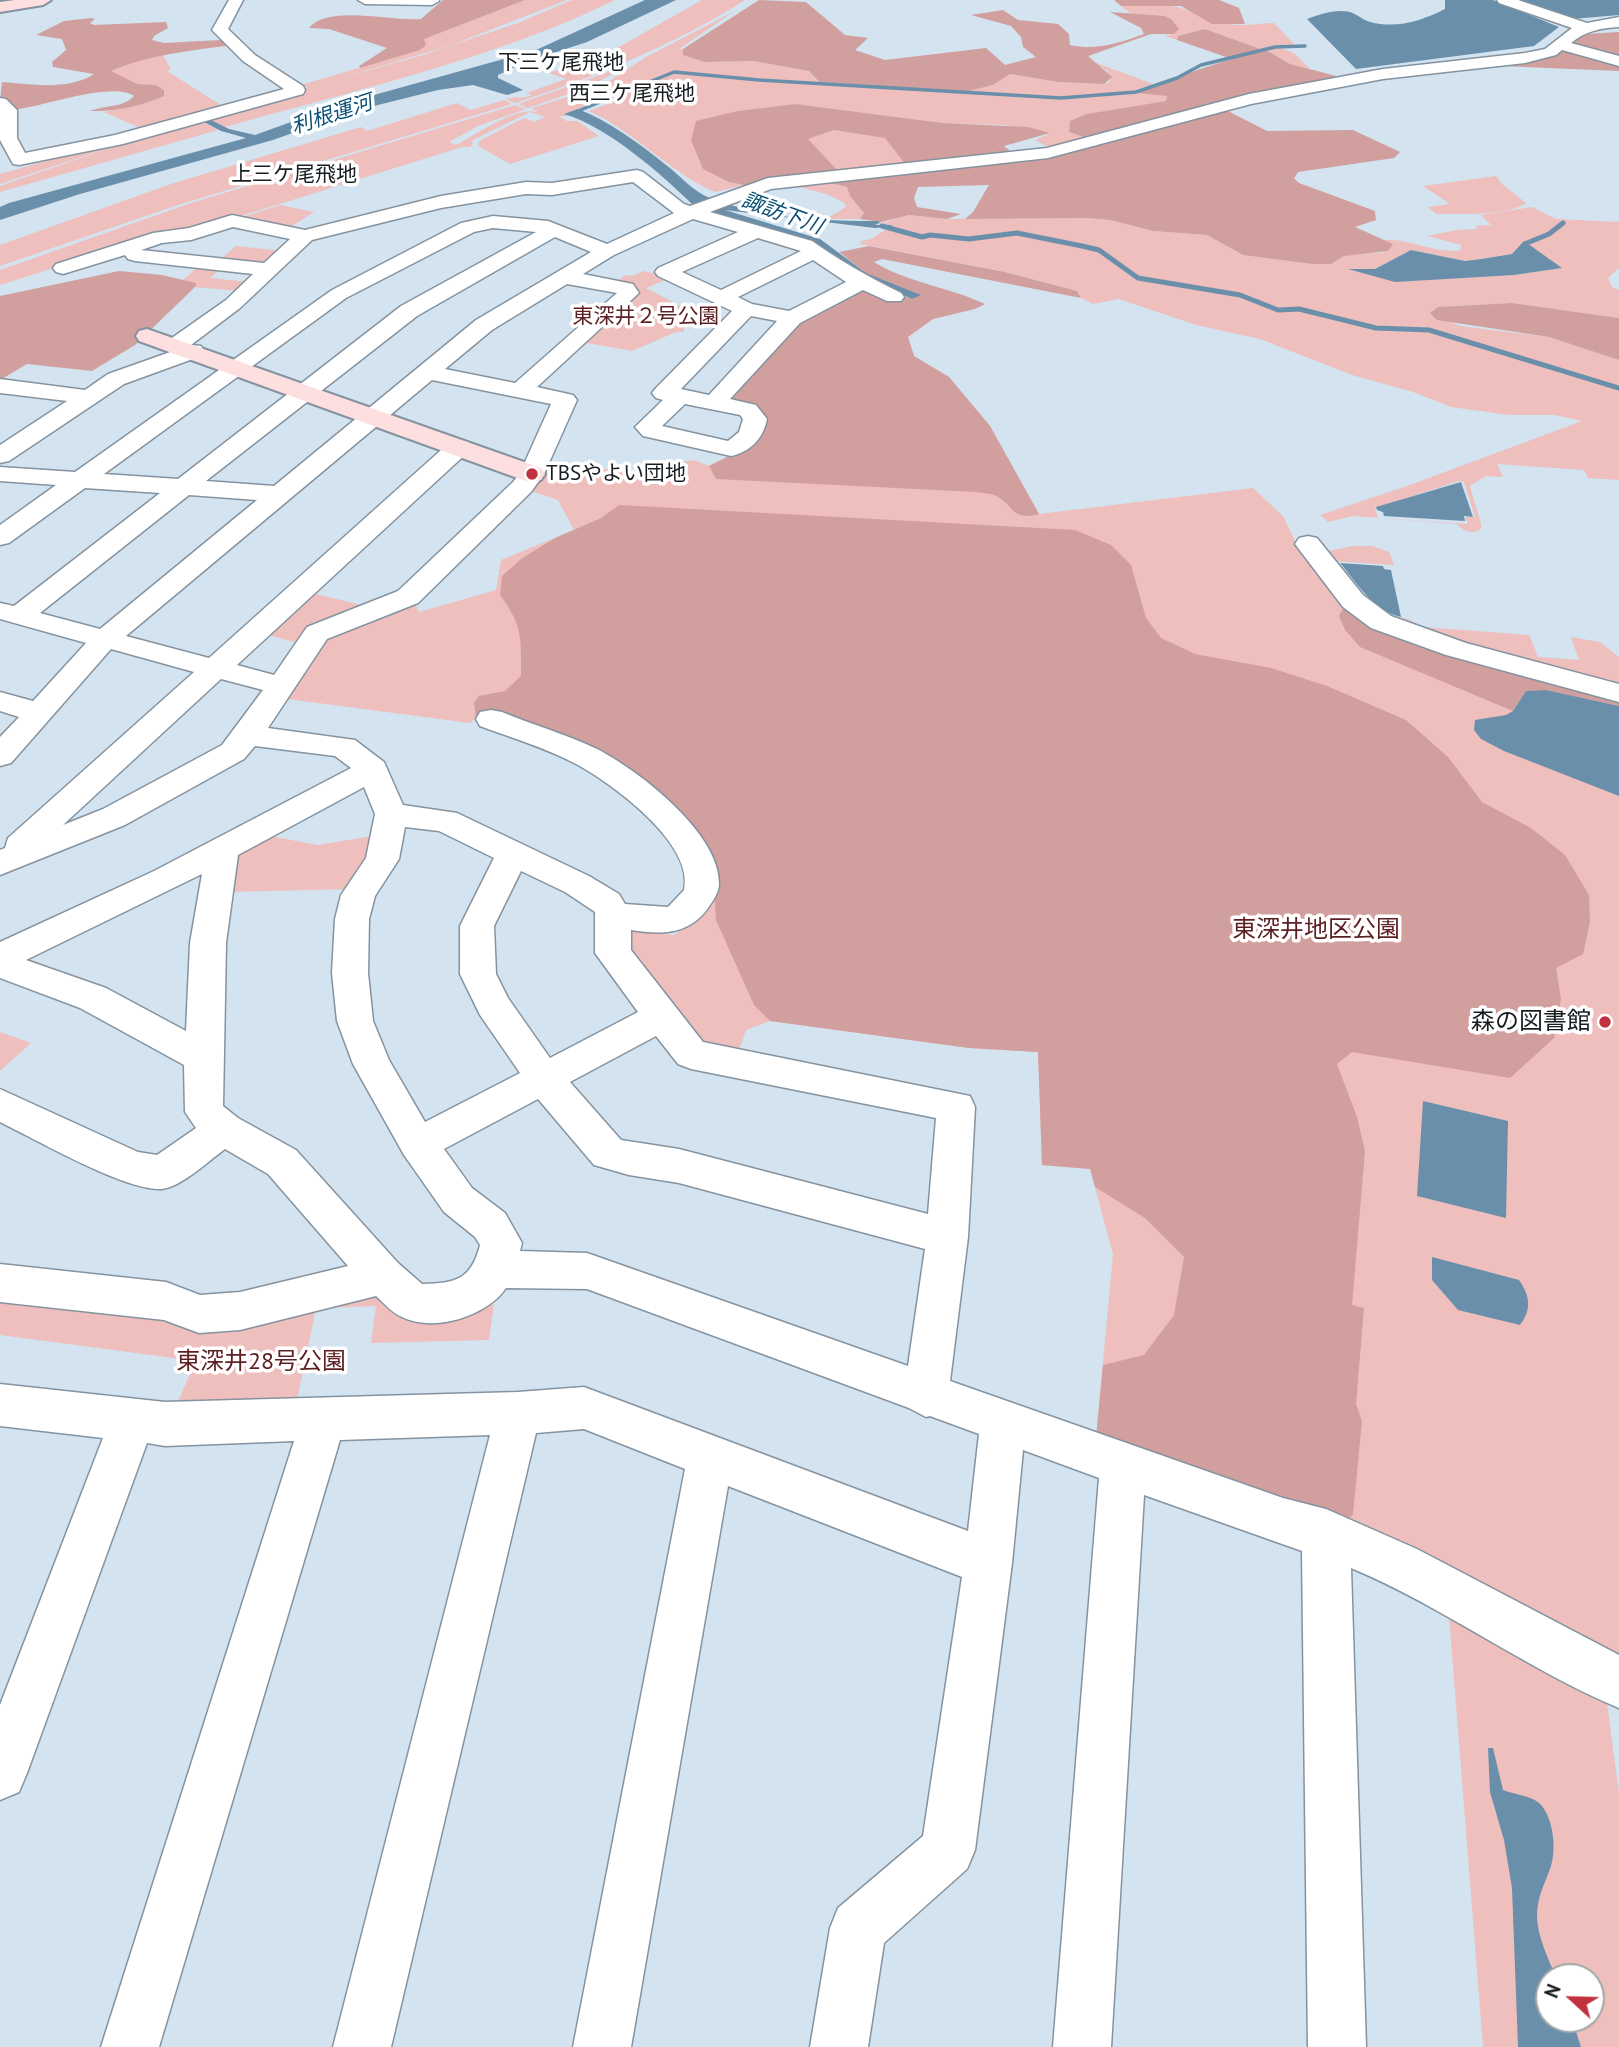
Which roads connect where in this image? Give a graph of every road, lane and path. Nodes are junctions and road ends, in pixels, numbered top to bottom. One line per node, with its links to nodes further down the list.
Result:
1 (43, 0): 6 (street)
2 (236, 0): 11 (street)
3 (365, 0): 5 (street)
4 (1504, 0): 8 (street)
5 (432, 2)
6 (0, 6)
7 (1619, 22): 8 (street)
8 (1586, 28): 9 (street)
9 (1561, 45): 10 (street); 12 (street)
10 (1619, 61)
11 (0, 103)
12 (694, 211): 14 (street); 15 (street); 16 (street)
13 (555, 229): 16 (street); 27 (street); 29 (street)
14 (756, 231): 17 (street); 21 (street)
15 (305, 236): 18 (street); 20 (street)
16 (607, 251): 22 (street)
17 (817, 251): 23 (street); 25 (street)
18 (113, 253): 19 (street); 20 (street)
19 (64, 268)
20 (271, 270): 33 (street)
21 (669, 274): 24 (street); 25 (street)
22 (564, 277): 24 (street); 31 (street)
23 (862, 282): 26 (street); 30 (street)
24 (628, 292): 37 (street)
25 (722, 297): 28 (street)
26 (894, 297)
27 (334, 298): 29 (street); 34 (street)
28 (746, 309): 30 (street); 39 (street)
29 (409, 312): 31 (street); 38 (street)
30 (792, 318): 41 (street)
31 (484, 325): 35 (street)
32 (147, 336): 33 (street)
33 (185, 348): 34 (street); 40 (street)
34 (237, 367): 38 (street); 49 (street)
35 (426, 372): 37 (street); 42 (street)
36 (0, 386): 40 (street)
37 (521, 390): 48 (street)
38 (305, 392): 42 (street); 50 (street)
39 (680, 396): 41 (street); 44 (street)
40 (89, 397): 45 (street)
41 (714, 403): 44 (street)
42 (374, 416): 43 (street); 51 (street)
43 (459, 447): 48 (street); 56 (street)
44 (731, 449): 46 (street)
45 (0, 456)
46 (702, 463)
47 (0, 474): 49 (street)
48 (532, 474): 57 (street)
49 (80, 480): 50 (street); 52 (street)
50 (180, 487): 51 (street); 54 (street)
51 (281, 495): 55 (street)
52 (0, 537)
53 (1308, 544): 58 (street)
54 (9, 613): 55 (street)
55 (105, 639): 56 (street); 60 (street)
56 (215, 669): 57 (street); 68 (street)
57 (281, 685): 62 (street)
58 (1619, 693)
59 (0, 701): 60 (street)
60 (39, 713): 63 (street)
61 (491, 719): 69 (street)
62 (248, 735): 64 (street); 68 (street)
63 (0, 757)
64 (373, 769): 65 (street); 66 (street)
65 (391, 814): 67 (street); 77 (street)
66 (223, 847): 70 (street); 73 (street)
67 (513, 854): 69 (street); 74 (street)
68 (2, 862)
69 (614, 915): 72 (street)
70 (0, 957)
71 (0, 964): 73 (street)
72 (661, 1017): 74 (street); 78 (street)
73 (203, 1058): 76 (street)
74 (544, 1079): 77 (street); 78 (street)
75 (0, 1104): 76 (street)
76 (224, 1129): 80 (street)
77 (418, 1144): 79 (street)
78 (947, 1237): 82 (street)
79 (497, 1269): 80 (street); 82 (street)
80 (383, 1276): 81 (street)
81 (0, 1283)
82 (926, 1396): 87 (street)
83 (0, 1405): 86 (street)
84 (517, 1413): 85 (street); 88 (street); 95 (street)
85 (324, 1419): 86 (street); 94 (street)
86 (132, 1422): 93 (street)
87 (1003, 1422): 89 (street); 91 (street)
88 (710, 1458): 91 (street); 96 (street)
89 (1124, 1463): 90 (street); 98 (street)
90 (1326, 1533): 92 (street); 99 (street)
91 (988, 1563): 97 (street)
92 (1619, 1682)
93 (0, 1773)
94 (130, 2047)
95 (362, 2047)
96 (602, 2047)
97 (839, 2047)
98 (1082, 2047)
99 (1338, 2047)

